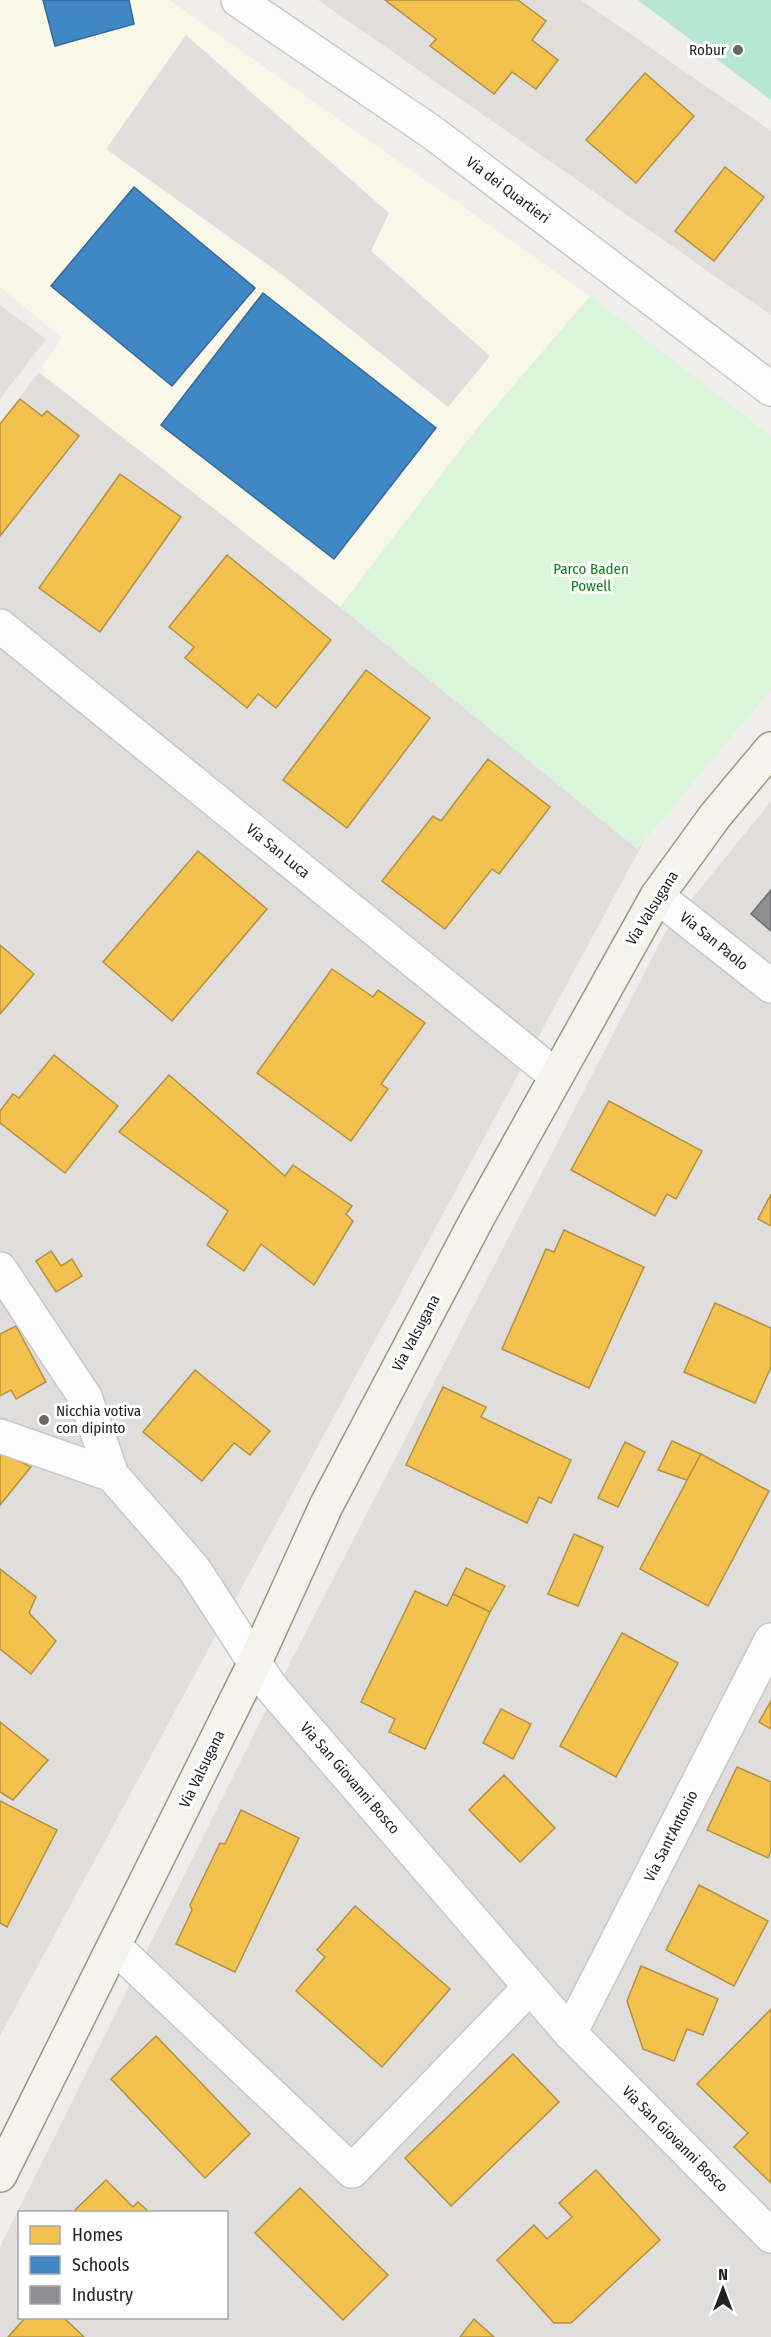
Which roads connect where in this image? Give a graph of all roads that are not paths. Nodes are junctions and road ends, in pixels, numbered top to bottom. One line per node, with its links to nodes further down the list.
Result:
1 (238, 0): 2 (street, Via dei Quartieri)
2 (771, 389)
3 (0, 626): 7 (street, Via San Luca)
4 (771, 749): 5 (main road, Via Valsugana)
5 (657, 896): 6 (street, Via San Paolo); 7 (main road, Via Valsugana)
6 (771, 986)
7 (556, 1076): 12 (main road, Via Valsugana)
8 (0, 1269): 10 (street, Via San Giovanni Bosco)
9 (0, 1436): 10 (street)
10 (112, 1475): 12 (street, Via San Giovanni Bosco)
11 (771, 1640): 15 (street, Via Sant'Antonio)
12 (255, 1662): 13 (main road, Via Valsugana); 14 (street, Via San Giovanni Bosco)
13 (115, 1947): 14 (street); 16 (main road, Via Valsugana)
14 (529, 1988): 15 (street, Via San Giovanni Bosco)
15 (570, 2033): 17 (street, Via San Giovanni Bosco)
16 (0, 2175)
17 (771, 2236)

